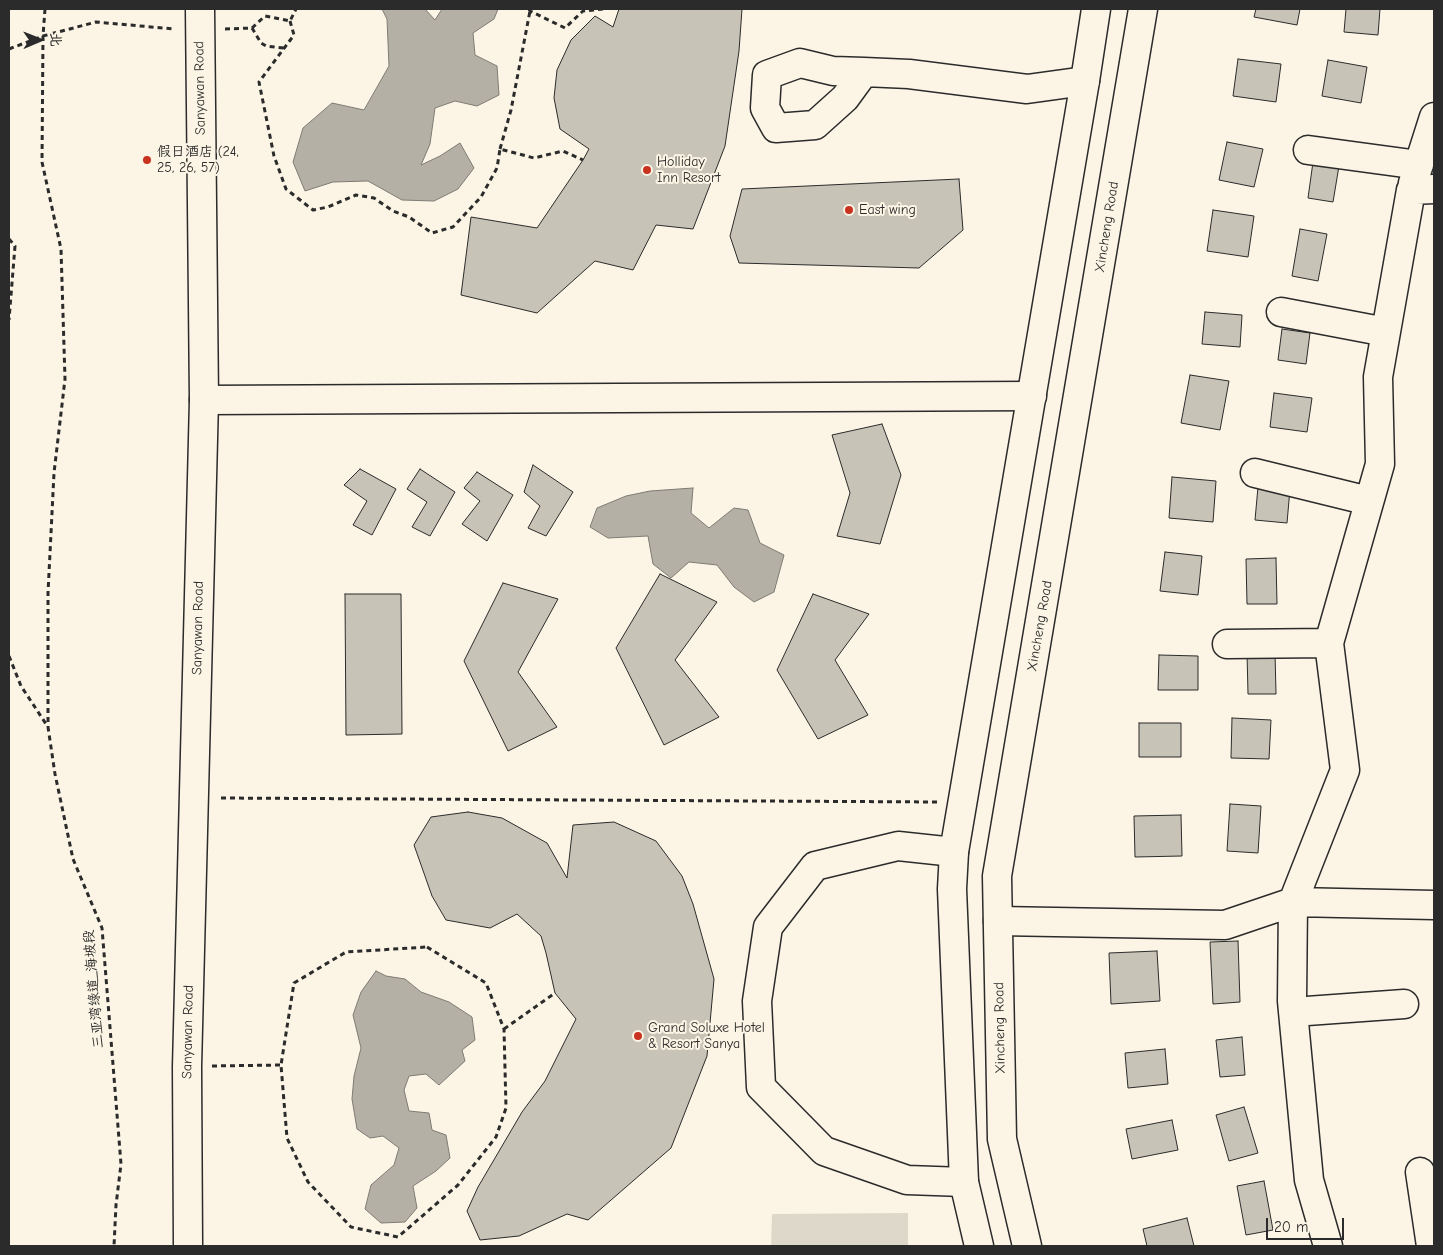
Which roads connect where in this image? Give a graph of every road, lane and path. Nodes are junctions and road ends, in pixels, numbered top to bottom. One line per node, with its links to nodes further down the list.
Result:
1 (46, 9): 10 (path)
2 (296, 9): 8 (path)
3 (604, 9): 6 (path)
4 (1096, 9): 14 (main road)
5 (1143, 9): 38 (main road, Xincheng Road)
6 (529, 10): 16 (path)
7 (200, 19): 9 (path); 10 (path); 26 (main road, Sanyawan Road)
8 (290, 21): 9 (path); 11 (path)
9 (252, 28): 11 (path)
10 (43, 36): 12 (path); 32 (path)
11 (285, 48): 16 (path)
12 (9, 49)
13 (864, 72): 14 (main road)
14 (1085, 81): 25 (main road)
15 (1434, 117): 19 (main road)
16 (500, 149): 18 (path)
17 (1308, 150): 19 (main road)
18 (583, 160)
19 (1419, 165): 20 (main road)
20 (1422, 190): 24 (main road)
21 (9, 239): 23 (path)
22 (1280, 312): 24 (main road)
23 (9, 320)
24 (1386, 332): 28 (main road)
25 (1032, 396): 26 (main road); 34 (main road)
26 (204, 400): 33 (main road, Sanyawan Road)
27 (1255, 473): 28 (main road)
28 (1369, 501): 29 (main road)
29 (1329, 643): 30 (main road); 36 (main road)
30 (1227, 644)
31 (9, 656): 32 (path, 三亚湾绿道_海坡段)
32 (48, 727): 47 (path, 三亚湾绿道_海坡段)
33 (194, 797): 34 (path); 44 (main road, Sanyawan Road)
34 (962, 802): 35 (main road)
35 (954, 852): 46 (main road); 46 (main road)
36 (1293, 902): 37 (main road); 38 (main road); 41 (main road)
37 (1434, 905)
38 (998, 921): 50 (main road, Xincheng Road)
39 (555, 993): 42 (path)
40 (1404, 1004): 41 (main road)
41 (1293, 1012): 51 (main road)
42 (504, 1029): 43 (path); 43 (path)
43 (281, 1065): 44 (path)
44 (187, 1066): 48 (main road, Sanyawan Road)
45 (1420, 1172): 52 (main road)
46 (964, 1182): 49 (main road)
47 (114, 1246)
48 (188, 1246)
49 (979, 1246)
50 (1027, 1246)
51 (1328, 1246)
52 (1431, 1246)

